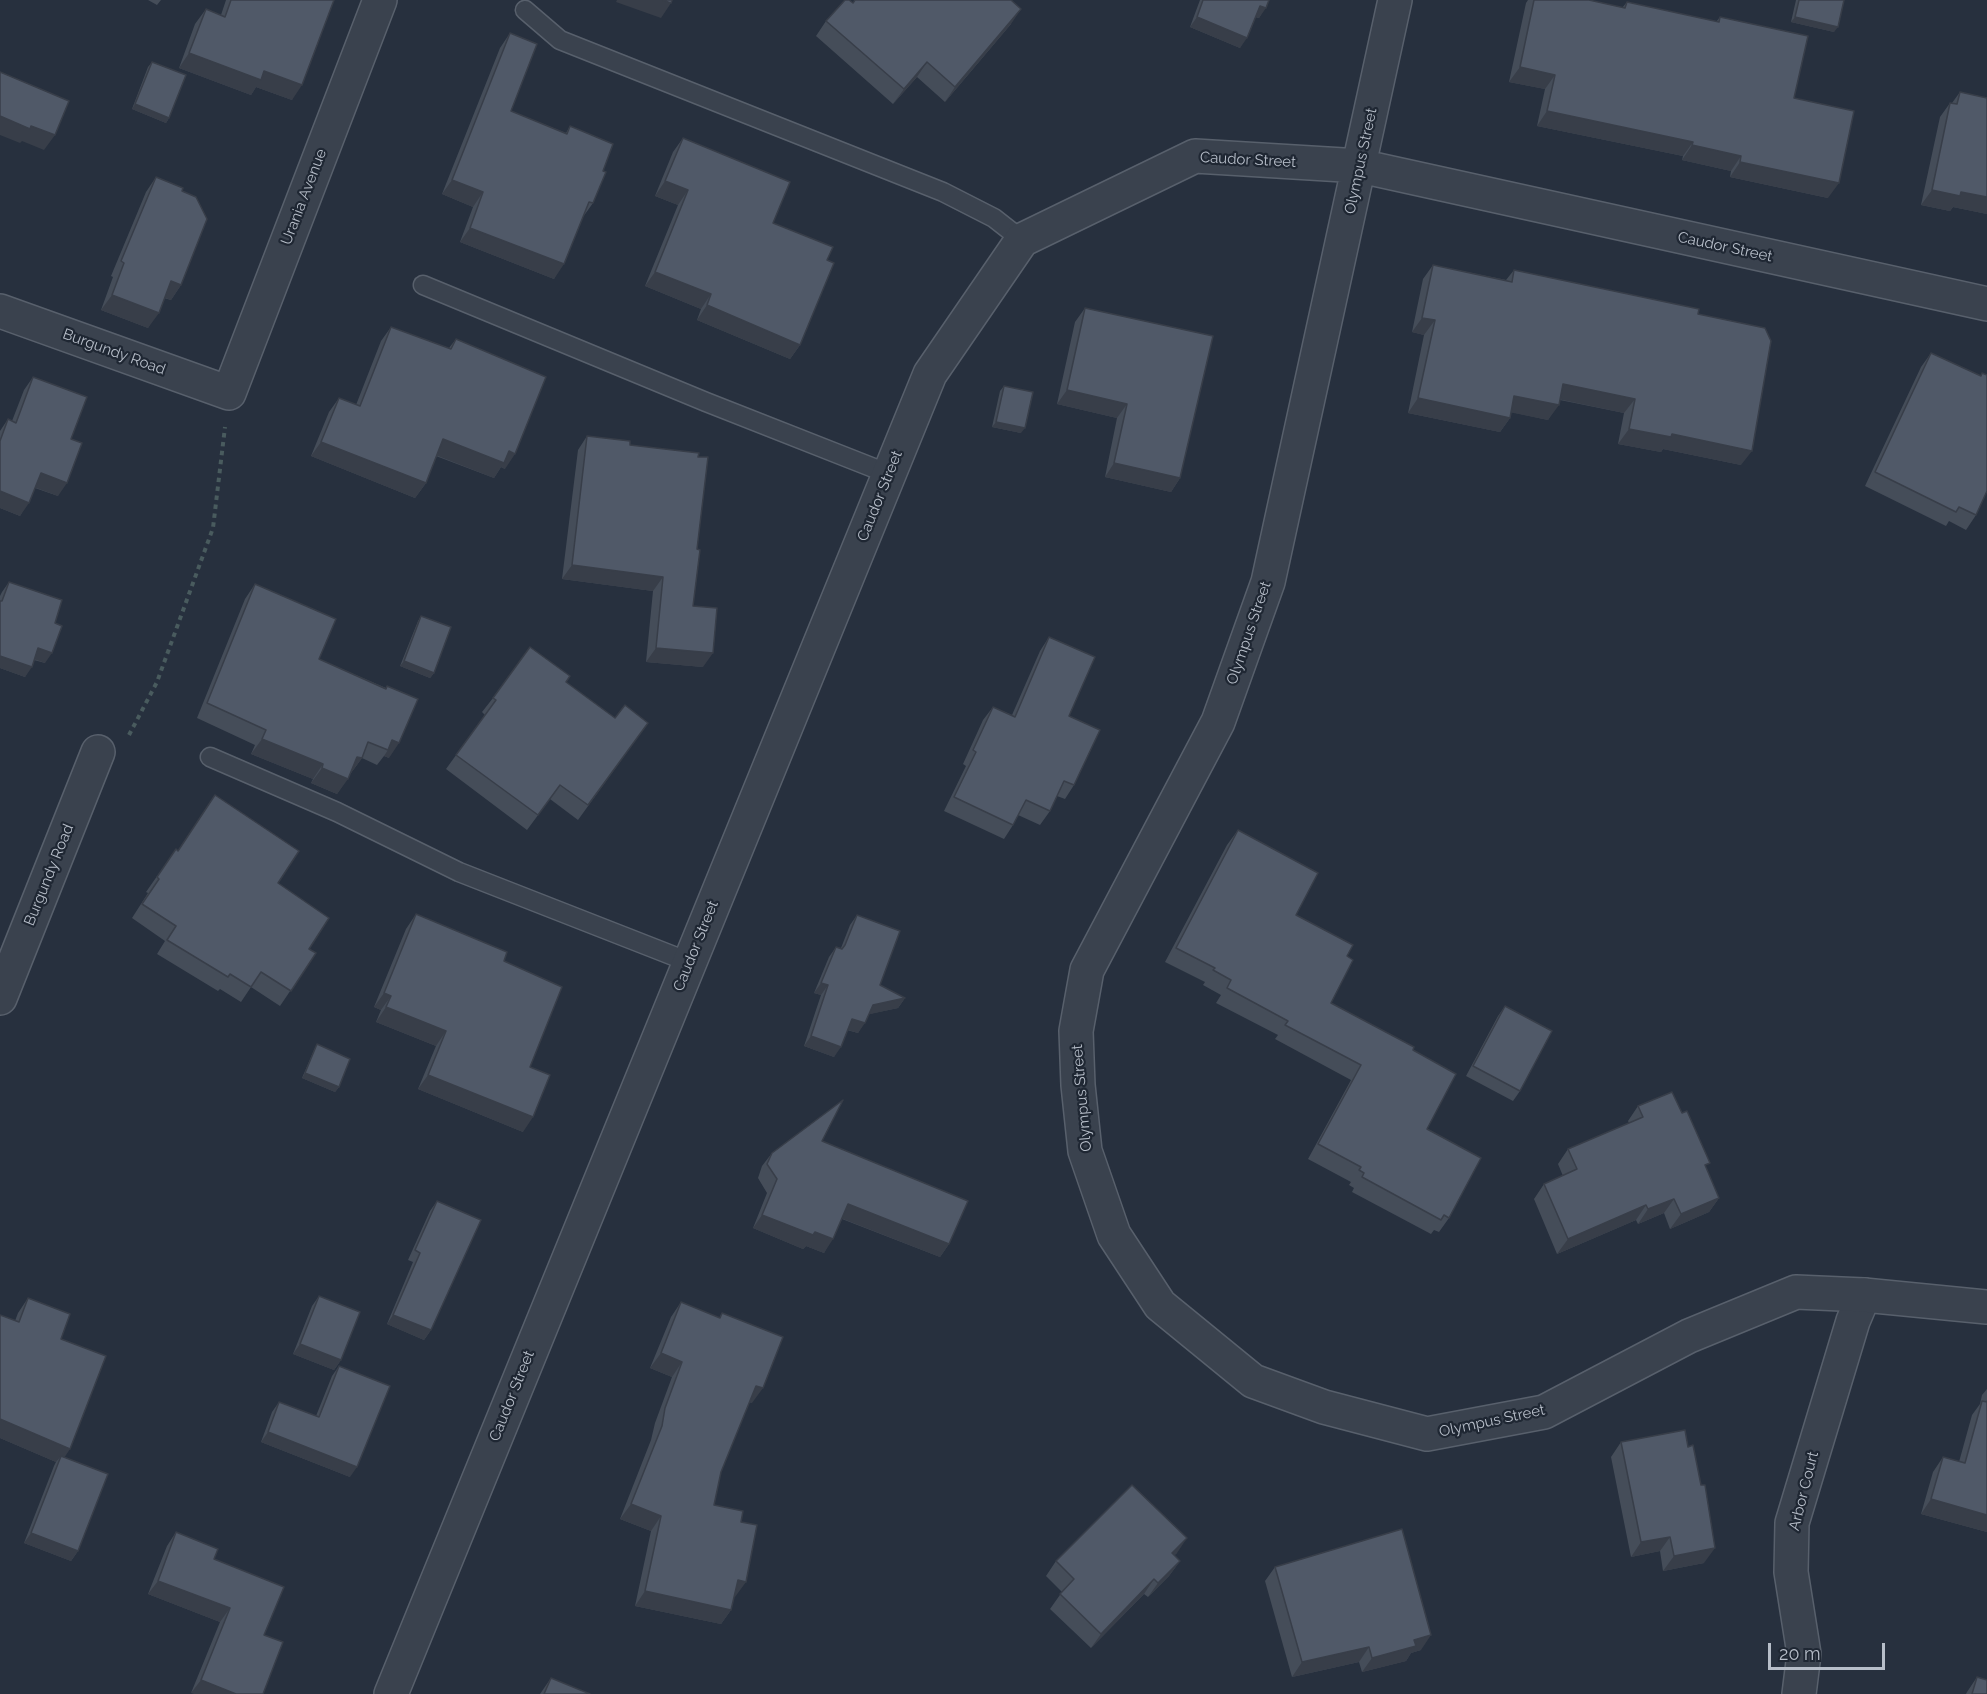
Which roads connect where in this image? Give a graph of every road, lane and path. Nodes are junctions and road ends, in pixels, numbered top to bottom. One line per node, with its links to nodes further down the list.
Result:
1 (380, 0): 9 (street, Urania Avenue)
2 (1395, 0): 4 (street, Olympus Street)
3 (525, 10): 5 (lane)
4 (1360, 166): 5 (street, Caudor Street); 7 (street, Caudor Street); 15 (street, Olympus Street)
5 (1022, 240): 10 (street, Caudor Street)
6 (423, 285): 10 (lane)
7 (1987, 304)
8 (0, 311): 9 (street, Burgundy Road)
9 (229, 393): 11 (path)
10 (889, 474): 13 (street, Caudor Street)
11 (98, 752): 14 (street, Burgundy Road)
12 (210, 757): 13 (lane)
13 (689, 962): 17 (street, Caudor Street)
14 (0, 998)
15 (1864, 1295): 16 (street, Olympus Street); 18 (street, Arbor Court)
16 (1987, 1307)
17 (391, 1694)
18 (1799, 1694)

